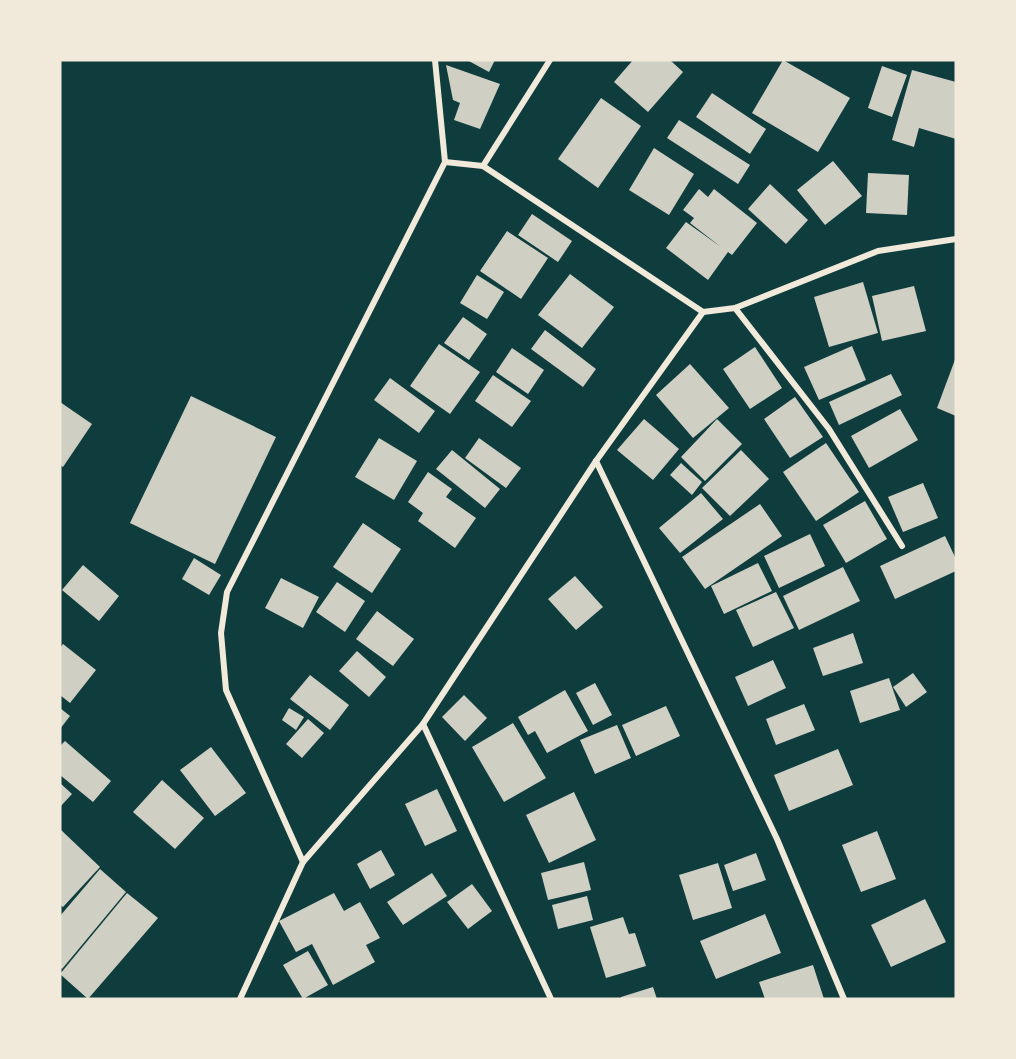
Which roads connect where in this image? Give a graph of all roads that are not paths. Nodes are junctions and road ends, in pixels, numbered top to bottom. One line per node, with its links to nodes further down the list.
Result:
1 (435, 60): 3 (street)
2 (550, 60): 4 (street)
3 (445, 162): 4 (street); 11 (street)
4 (483, 166): 7 (street)
5 (956, 239): 6 (street)
6 (735, 308): 7 (street); 9 (street)
7 (703, 312): 8 (street)
8 (596, 460): 10 (street); 14 (street)
9 (903, 546)
10 (423, 724): 11 (street); 13 (street)
11 (303, 862): 12 (street)
12 (240, 999)
13 (551, 999)
14 (844, 999)

